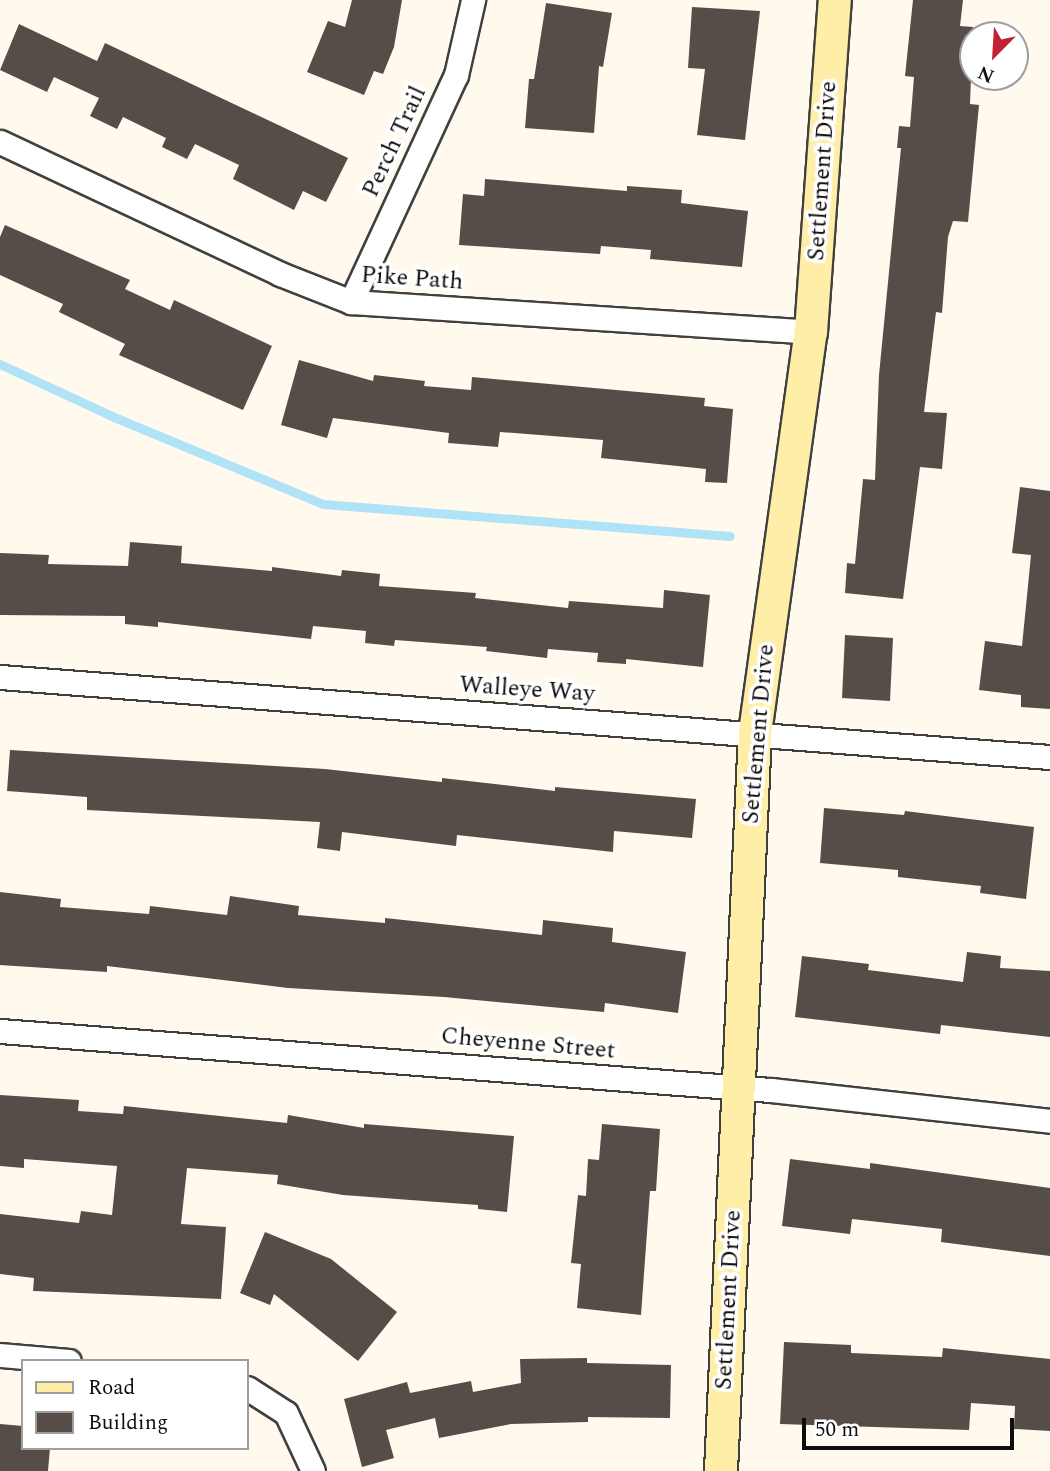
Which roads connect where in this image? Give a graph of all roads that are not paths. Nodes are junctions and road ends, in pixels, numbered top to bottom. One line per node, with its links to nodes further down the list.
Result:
1 (473, 0): 4 (street, Perch Trail)
2 (835, 0): 5 (street, Settlement Drive)
3 (0, 142): 4 (street, Pike Path)
4 (351, 302): 5 (street, Pike Path)
5 (811, 332): 7 (street, Settlement Drive)
6 (0, 677): 7 (street, Walleye Way)
7 (755, 733): 8 (street, Walleye Way); 10 (street, Settlement Drive)
8 (1050, 757)
9 (0, 1031): 10 (street, Cheyenne Street)
10 (738, 1088): 11 (street, Cheyenne Street); 16 (street, Settlement Drive)
11 (1050, 1121)
12 (0, 1355): 13 (street)
13 (46, 1359)
14 (248, 1389): 15 (street)
15 (313, 1471)
16 (721, 1471)

